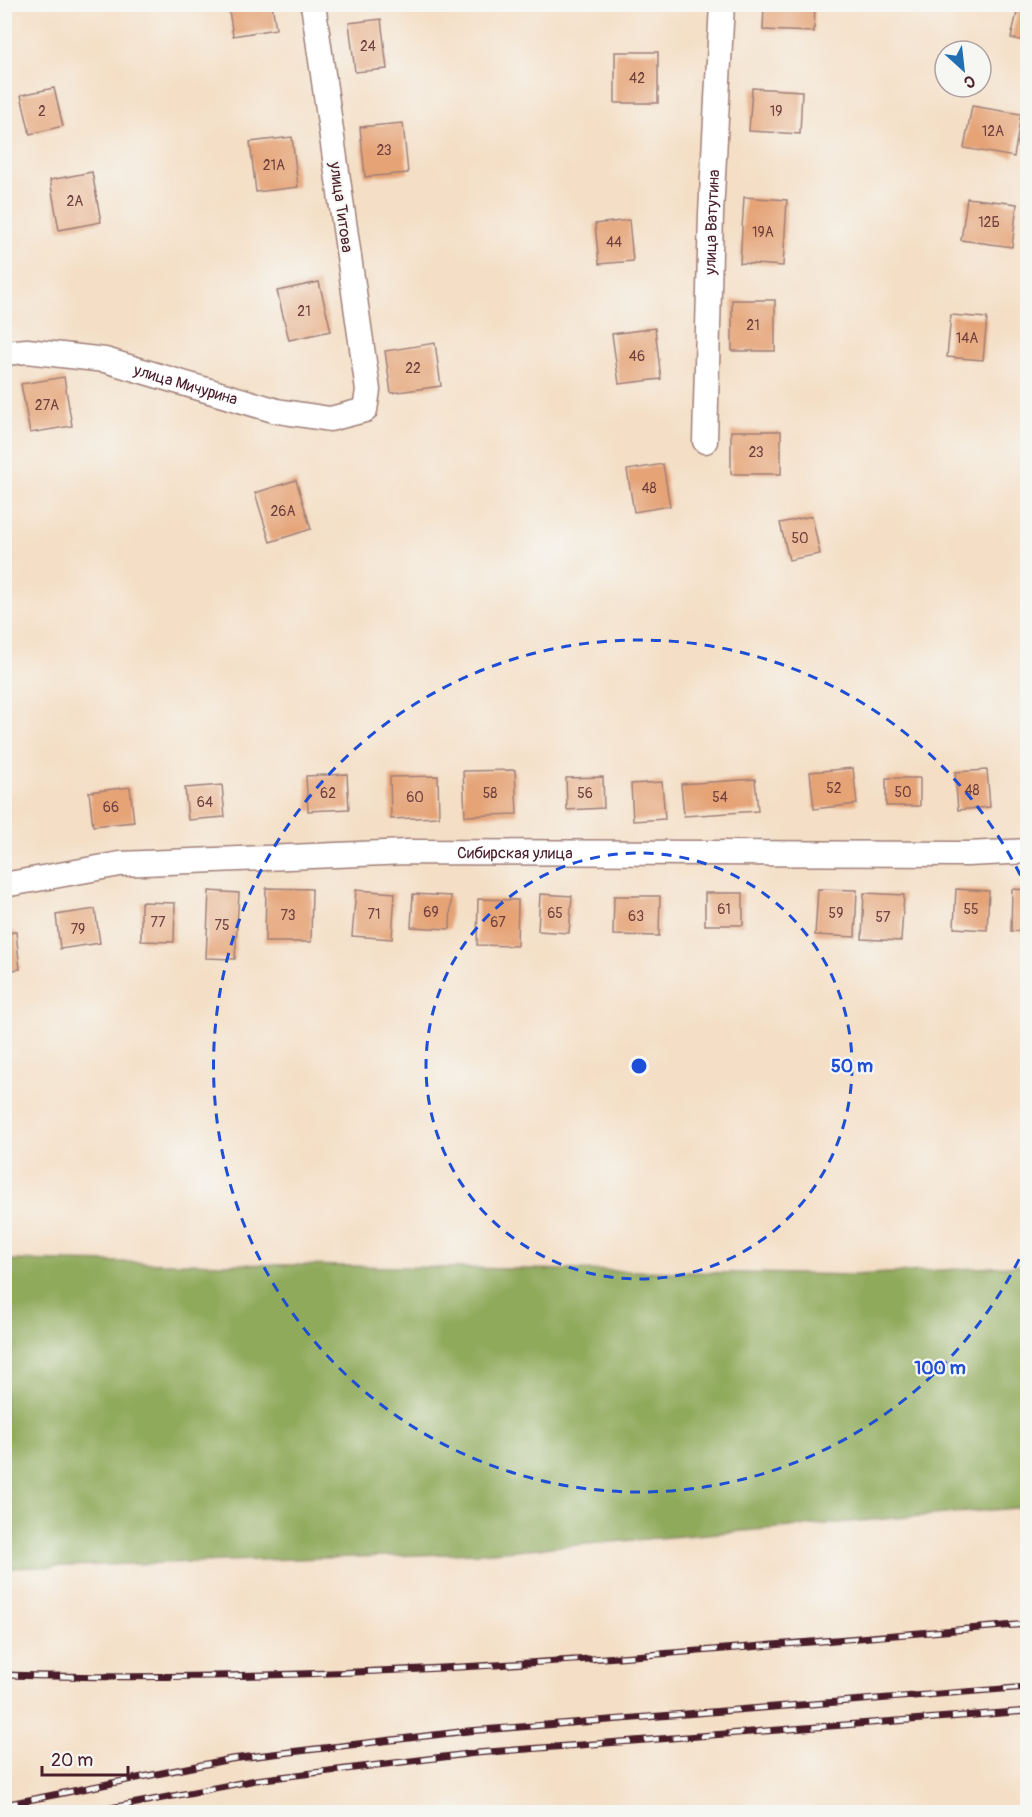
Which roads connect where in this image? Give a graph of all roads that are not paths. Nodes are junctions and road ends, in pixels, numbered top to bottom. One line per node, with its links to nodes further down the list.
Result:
1 (313, 4): 4 (street, улица Титова)
2 (722, 4): 5 (street, улица Ватутина)
3 (4, 353): 4 (street, улица Мичурина)
4 (365, 410)
5 (705, 441)
6 (1028, 851): 7 (street, Сибирская улица)
7 (4, 885)

